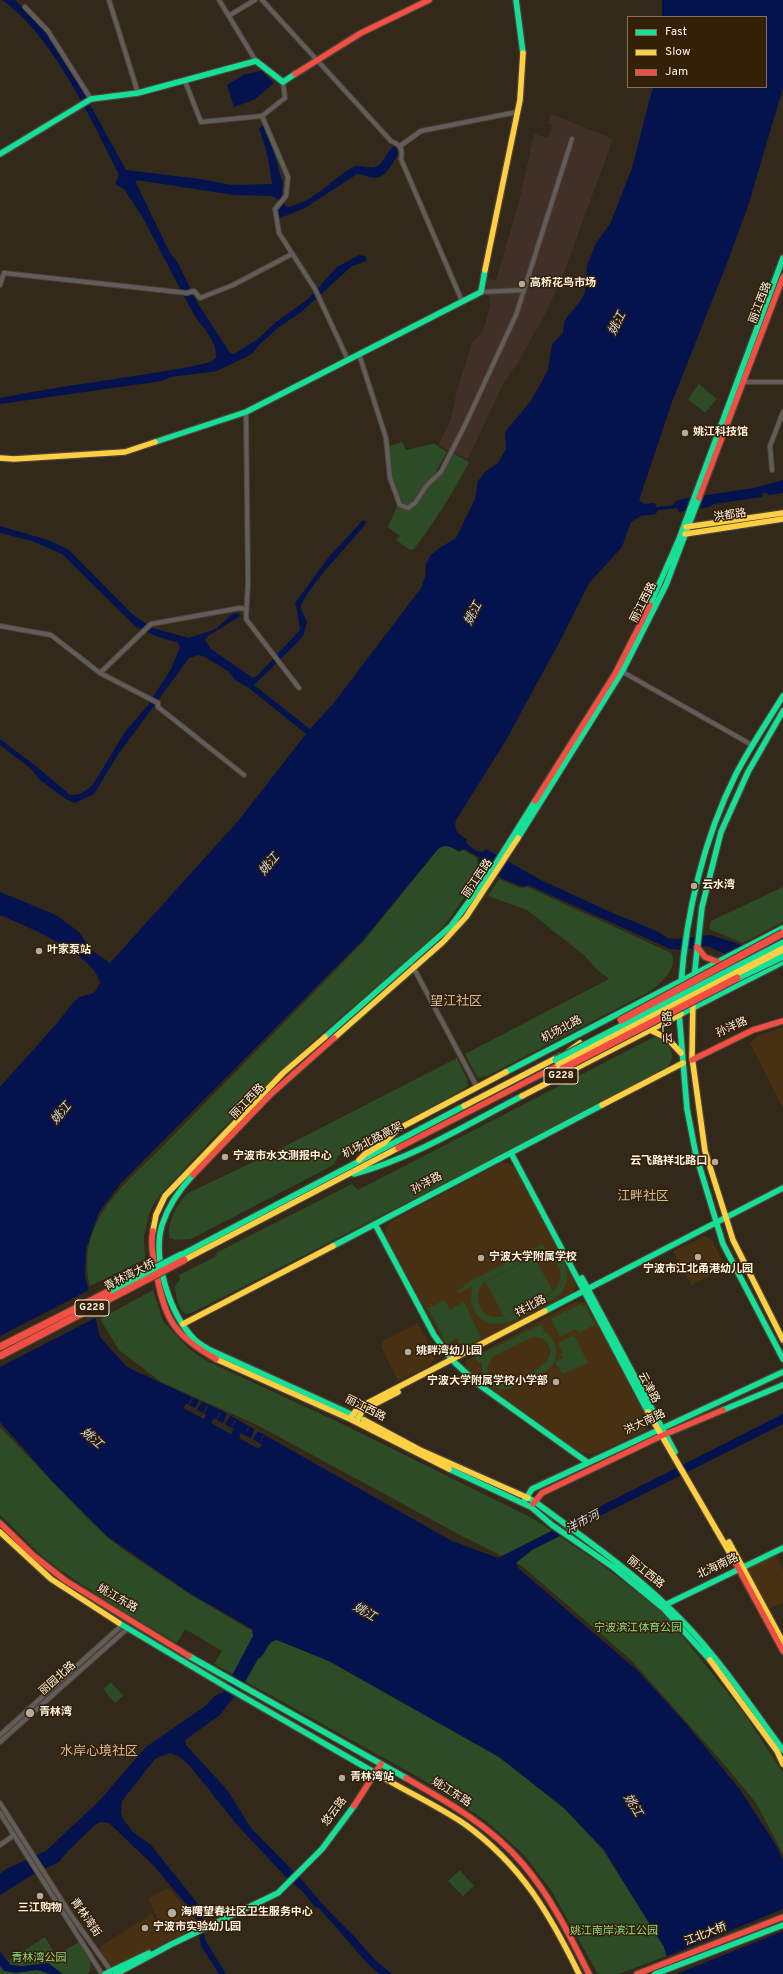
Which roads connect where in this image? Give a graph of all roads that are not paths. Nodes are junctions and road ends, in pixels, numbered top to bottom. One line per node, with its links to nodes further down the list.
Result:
1 (109, 0): 13 (street)
2 (219, 0): 8 (street)
3 (255, 0): 8 (street)
4 (262, 0): 10 (street)
5 (429, 0): 10 (main road)
6 (516, 0): 15 (main road)
7 (25, 7): 14 (street)
8 (230, 15): 9 (street)
9 (256, 61): 11 (main road); 12 (main road)
10 (317, 61): 12 (main road); 18 (street)
11 (185, 81): 13 (main road); 16 (street)
12 (284, 82): 16 (street)
13 (138, 93): 14 (main road)
14 (91, 100): 19 (main road)
15 (517, 112): 18 (street); 26 (main road)
16 (262, 116): 20 (street)
17 (572, 139): 25 (street)
18 (400, 146): 27 (street)
19 (0, 154)
20 (292, 254): 23 (street); 29 (street)
21 (783, 258): 24 (main road, 丽江西路)
22 (783, 277): 24 (main road, 丽江西路)
23 (0, 285)
24 (778, 288): 30 (main road, 丽江西路)
25 (524, 290): 26 (street); 28 (street)
26 (481, 292): 27 (main road)
27 (462, 301): 28 (main road)
28 (359, 354): 29 (main road)
29 (348, 360): 32 (main road)
30 (740, 382): 31 (street); 36 (main road, 丽江西路)
31 (783, 382)
32 (246, 412): 34 (main road); 40 (street)
33 (783, 412): 35 (street)
34 (0, 458)
35 (772, 470)
36 (699, 489): 39 (main road, 丽江西路); 39 (main road, 丽江西路)
37 (783, 513): 39 (main road, 洪都路)
38 (783, 519): 39 (main road, 洪都路)
39 (684, 531): 42 (main road, 丽江西路)
40 (246, 609): 43 (street); 44 (street)
41 (0, 626): 43 (street)
42 (620, 670): 47 (street); 57 (main road, 丽江西路)
43 (100, 673): 48 (street)
44 (299, 688)
45 (783, 696): 47 (main road, 云飞路)
46 (783, 711): 52 (main road, 云飞路)
47 (752, 745): 59 (main road, 云飞路)
48 (244, 775)
49 (783, 928): 55 (main road, 机场北路 / G228)
50 (783, 933): 67 (main road, bridge)
51 (783, 943): 67 (main road, 机场北路, bridge)
52 (697, 947): 55 (main road); 58 (main road, 云飞路)
53 (783, 949): 67 (main road, bridge)
54 (783, 956): 67 (main road, bridge)
55 (718, 962): 58 (main road, 机场北路 / G228)
56 (783, 962): 60 (main road, G228)
57 (412, 965): 68 (street); 78 (main road, 丽江西路); 86 (main road, 丽江西路)
58 (694, 974): 59 (main road, 机场北路 / G228); 60 (main road, 云飞路)
59 (681, 981): 61 (main road, 云飞路); 68 (main road, 机场北路 / G228)
60 (692, 1008): 61 (main road, G228); 65 (main road, 云飞路)
61 (679, 1015): 63 (main road, G228); 64 (main road, 云飞路)
62 (783, 1021): 65 (main road, 孙洋路)
63 (650, 1030): 64 (main road); 71 (main road, G228)
64 (682, 1053): 66 (main road, 云飞路)
65 (692, 1060): 73 (main road, 云飞路)
66 (682, 1063): 69 (main road, 孙洋路); 75 (main road, 云飞路)
67 (559, 1064): 70 (main road, 机场北路高架 / G228); 71 (main road, 机场北路高架 / G228)
68 (478, 1087): 70 (main road, 机场北路 / G228)
69 (512, 1152): 74 (main road, 孙洋路); 77 (main road, 云津路)
70 (358, 1161): 76 (main road, 机场北路高架 / G228)
71 (348, 1175): 76 (main road, 机场北路高架 / G228)
72 (783, 1188): 73 (main road, 祥北路)
73 (725, 1218): 75 (main road, 祥北路); 79 (main road, 云飞路)
74 (375, 1224): 78 (main road, 孙洋路); 83 (main road)
75 (716, 1224): 77 (main road, 祥北路); 82 (main road, 云飞路)
76 (182, 1257): 80 (main road, 青林湾大桥 / G228, bridge); 81 (main road, 青林湾大桥 / G228, bridge)
77 (587, 1292): 83 (main road, 祥北路); 87 (main road, 云津路)
78 (183, 1324): 86 (main road, 丽江西路)
79 (783, 1340)
80 (0, 1347)
81 (0, 1356)
82 (783, 1359)
83 (454, 1362): 86 (main road, 祥北路); 89 (main road)
84 (783, 1372): 87 (main road, 洪大南路)
85 (783, 1385): 88 (main road, 洪大南路)
86 (354, 1418): 90 (main road, 丽江西路)
87 (660, 1428): 88 (main road, 云津路); 89 (main road, 洪大南路)
88 (664, 1435): 91 (main road, 洪大南路); 96 (main road, 云津路)
89 (587, 1462): 90 (main road, 洪大南路)
90 (525, 1501): 91 (main road, 丽江西路)
91 (533, 1504): 94 (main road, 丽江西路); 94 (main road, 丽江西路)
92 (0, 1523): 101 (main road, 姚江东路)
93 (0, 1532): 98 (main road, 姚江东路)
94 (575, 1537): 97 (main road, 丽江西路)
95 (783, 1548): 96 (main road, 北海南路)
96 (741, 1568): 97 (main road, 北海南路); 99 (main road, 云津路); 100 (main road, 云津路)
97 (665, 1606): 105 (main road, 丽江西路)
98 (125, 1626): 101 (main road, 姚江东路); 103 (street, 丽园北路); 104 (street, 丽园北路)
99 (783, 1642)
100 (783, 1651)
101 (230, 1685): 102 (main road)
102 (244, 1693): 106 (main road, 姚江东路); 108 (main road, 姚江东路)
103 (0, 1735)
104 (0, 1742)
105 (781, 1749): 107 (main road, 丽江西路)
106 (381, 1764): 108 (main road, 悠云路); 118 (main road, 姚江东路)
107 (783, 1764)
108 (375, 1773): 115 (main road, 悠云路); 117 (main road, 姚江东路)
109 (0, 1803): 115 (street, 青林湾街)
110 (0, 1813): 111 (street, 青林湾街)
111 (14, 1835): 112 (street); 116 (street, 青林湾街)
112 (0, 1845)
113 (783, 1917): 119 (main road, 江北大桥)
114 (783, 1925): 120 (main road, 江北大桥)
115 (112, 1973)
116 (102, 1974)
117 (579, 1974)
118 (589, 1974)
119 (637, 1974)
120 (655, 1974)

